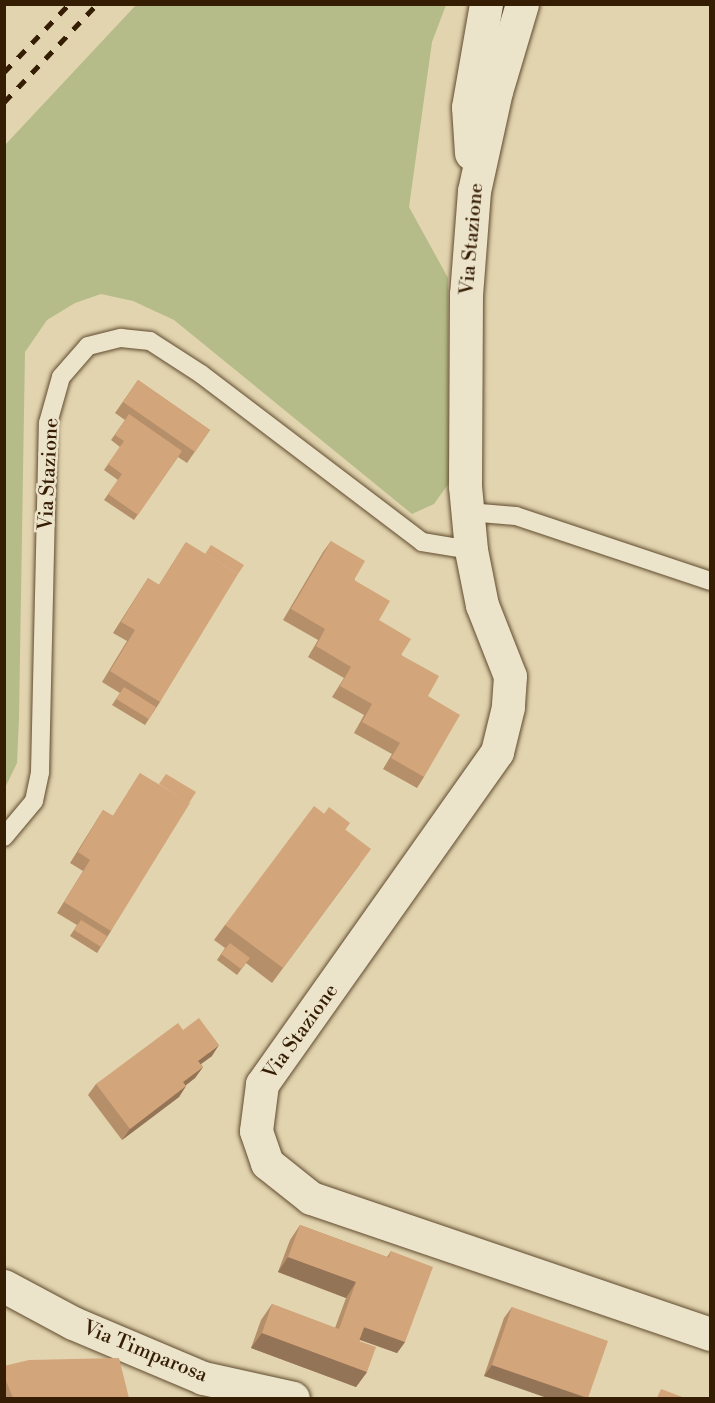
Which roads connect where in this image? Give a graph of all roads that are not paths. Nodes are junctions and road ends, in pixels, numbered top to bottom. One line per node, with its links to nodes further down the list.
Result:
1 (486, 4): 3 (main road)
2 (522, 4): 3 (main road, Via Stazione)
3 (474, 191): 4 (main road, Via Stazione)
4 (468, 512): 5 (main road, Via Stazione); 6 (lane)
5 (471, 550): 7 (lane, Via Stazione); 9 (main road, Via Stazione)
6 (711, 581)
7 (4, 837)
8 (4, 1287): 10 (main road, Via Timparosa)
9 (711, 1334)
10 (293, 1398)

